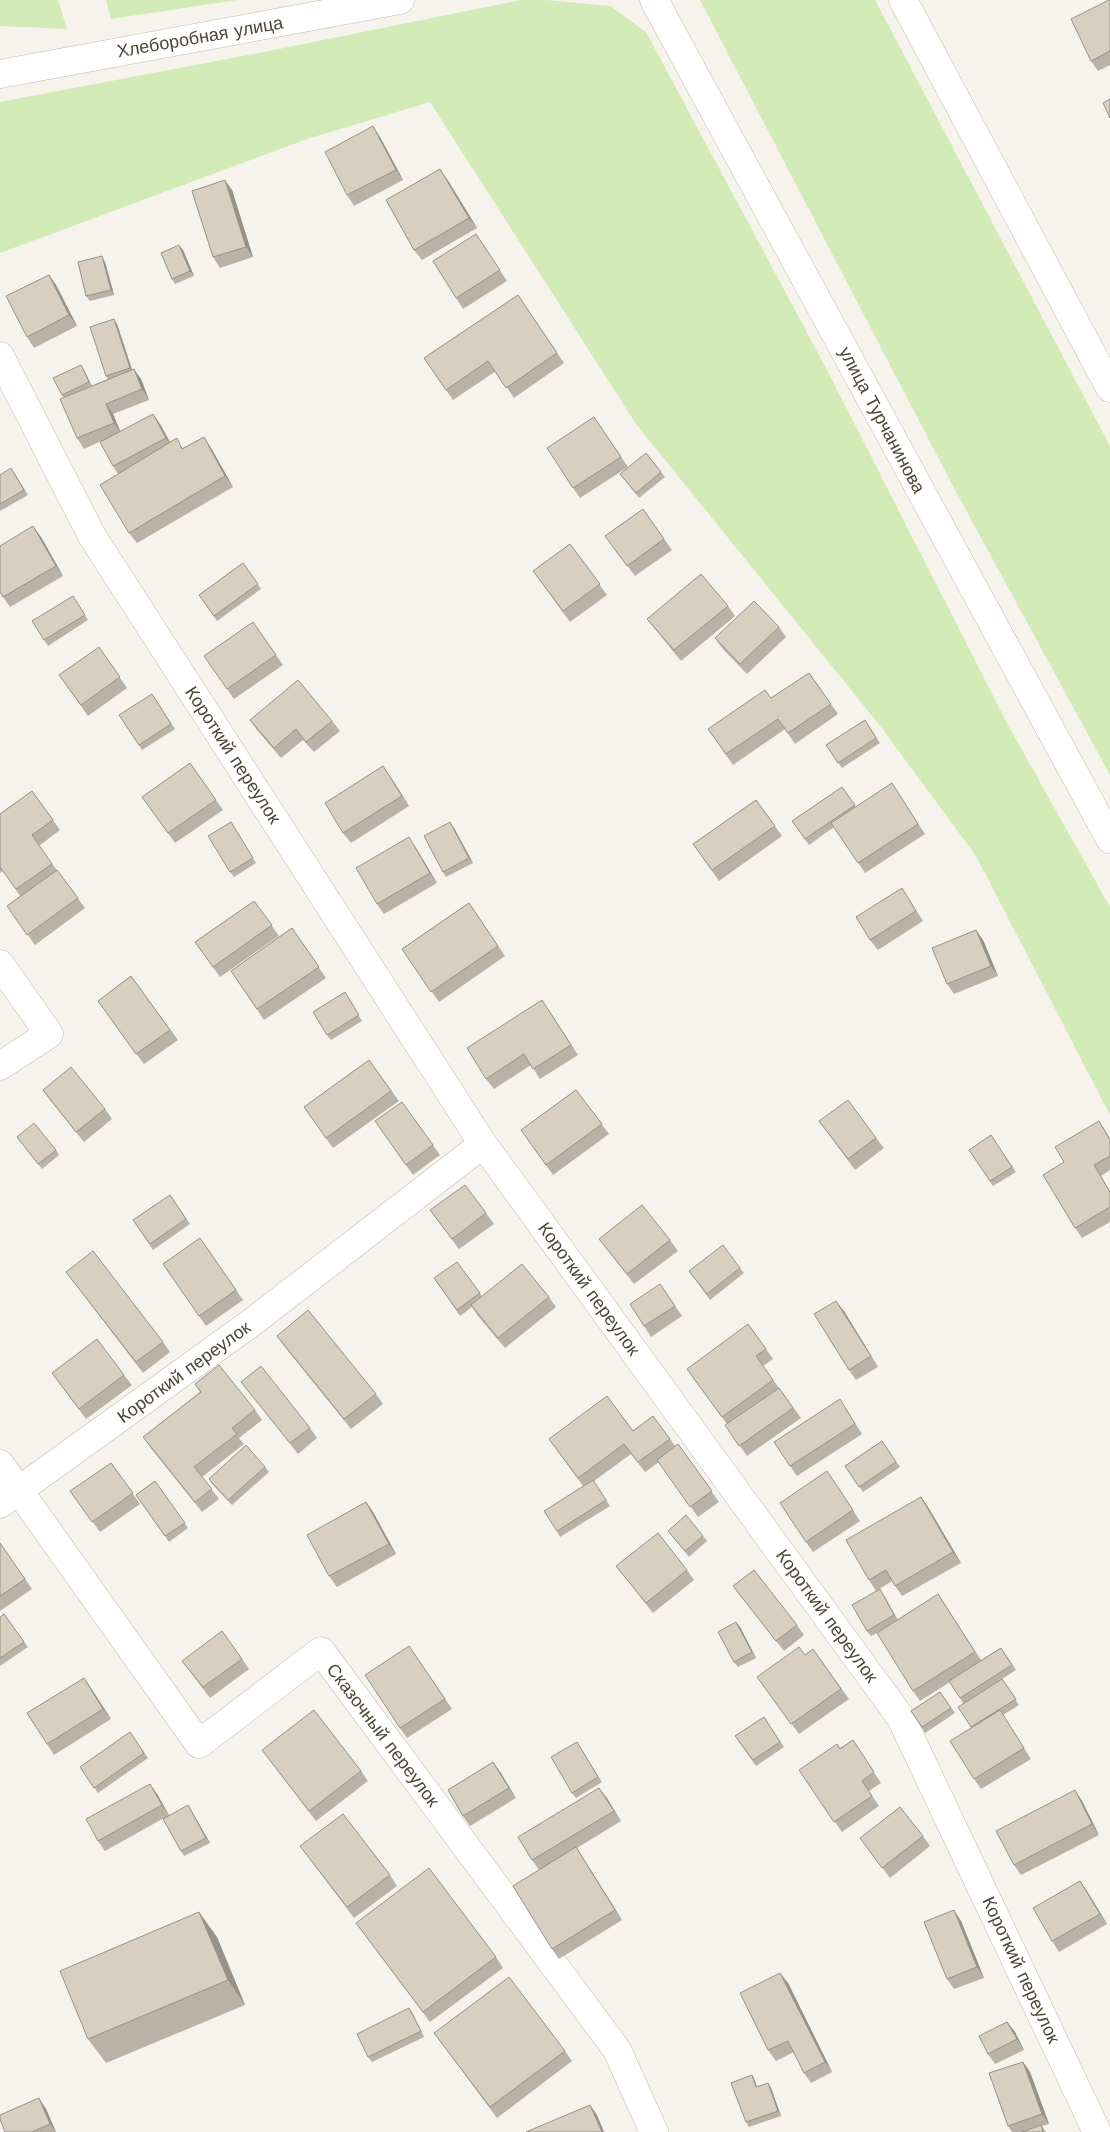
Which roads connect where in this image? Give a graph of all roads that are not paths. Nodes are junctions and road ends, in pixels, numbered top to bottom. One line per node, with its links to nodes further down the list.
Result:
1 (400, 0): 4 (street, Хлеборобная улица)
2 (654, 0): 7 (street, улица Турчанинова)
3 (903, 0): 6 (street)
4 (0, 74)
5 (0, 356): 10 (street, Короткий переулок)
6 (1110, 388)
7 (1110, 839)
8 (0, 964): 9 (street)
9 (0, 1066)
10 (483, 1144): 12 (street, Короткий переулок); 14 (street, Короткий переулок)
11 (0, 1464): 12 (street, Сказочный переулок)
12 (9, 1498): 13 (street, Сказочный переулок)
13 (654, 2132)
14 (1097, 2132)

